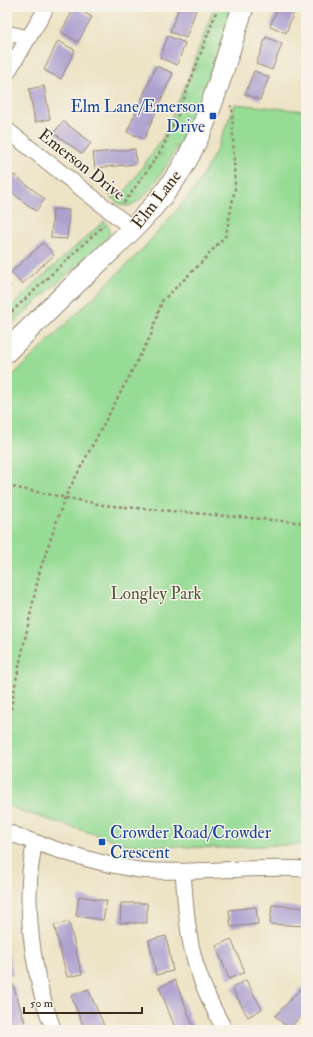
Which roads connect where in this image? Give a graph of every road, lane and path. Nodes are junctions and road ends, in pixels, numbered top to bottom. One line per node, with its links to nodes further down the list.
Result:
1 (46, 7): 5 (street)
2 (218, 7): 9 (path)
3 (243, 7): 7 (street, Elm Lane)
4 (7, 33): 5 (street)
5 (29, 38): 6 (street)
6 (7, 73)
7 (214, 97): 10 (street, Elm Lane); 14 (path)
8 (7, 130): 9 (street, Emerson Drive)
9 (116, 214): 10 (street, Emerson Drive); 11 (path)
10 (133, 229): 12 (street, Elm Lane)
11 (7, 316)
12 (7, 351)
13 (7, 486): 14 (path)
14 (65, 497): 15 (path); 16 (path)
15 (306, 523)
16 (7, 733)
17 (7, 832): 18 (street)
18 (34, 843): 20 (street); 21 (street)
19 (306, 869): 20 (street)
20 (183, 872): 22 (street)
21 (54, 1030)
22 (225, 1030)

